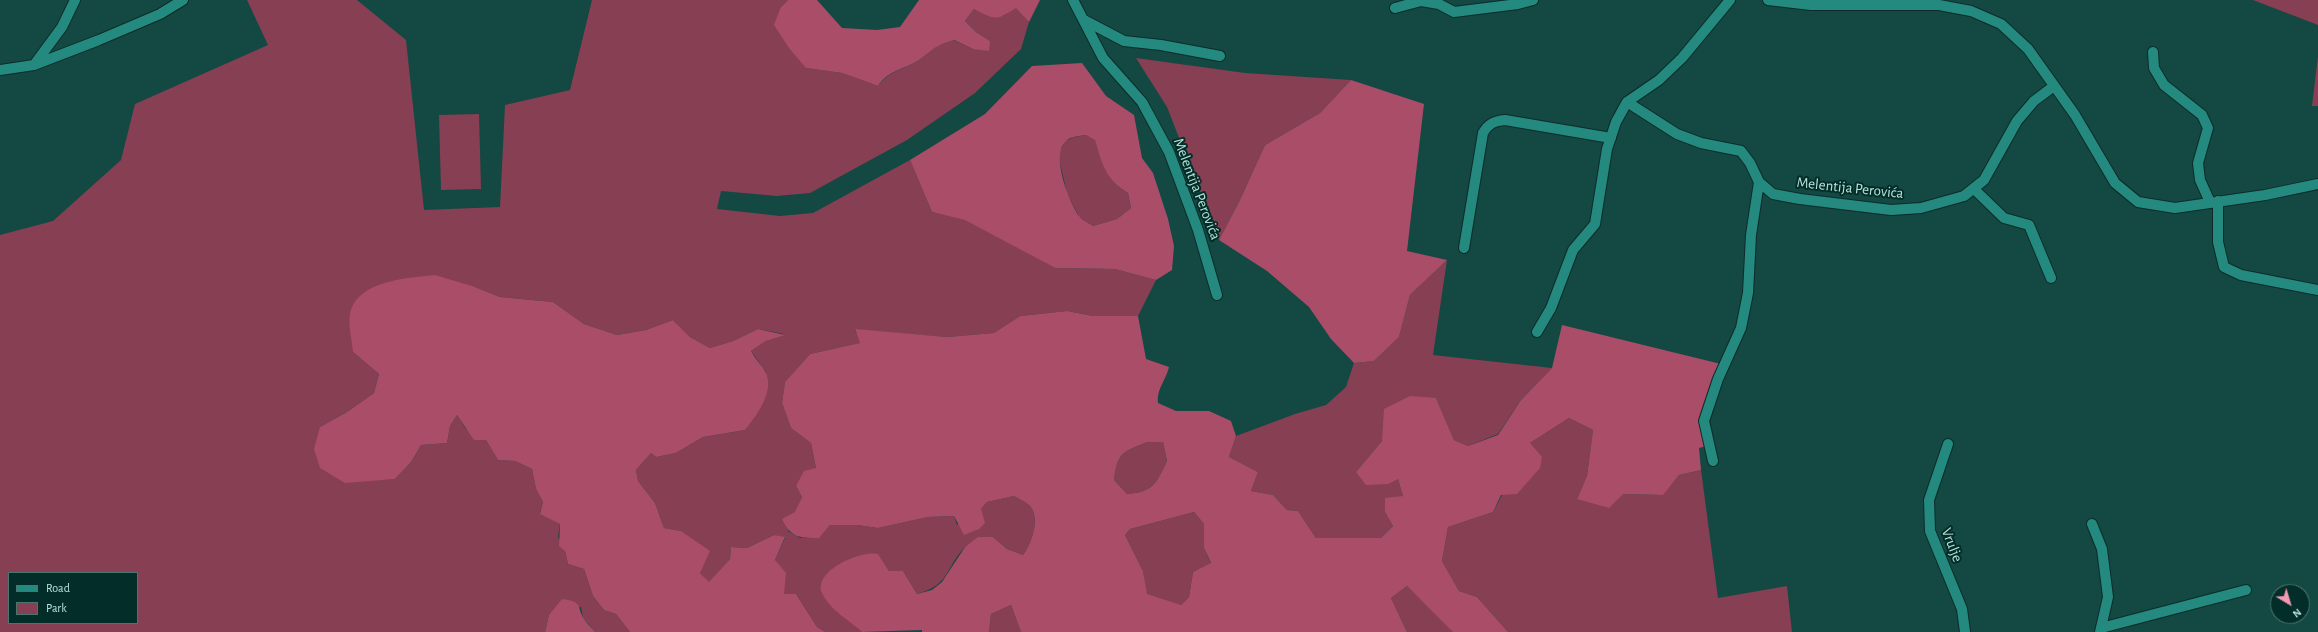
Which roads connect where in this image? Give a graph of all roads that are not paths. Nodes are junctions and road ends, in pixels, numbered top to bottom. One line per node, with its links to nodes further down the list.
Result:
1 (75, 0): 12 (street)
2 (183, 0): 12 (street)
3 (1073, 0): 9 (street, Melentija Perovića)
4 (1533, 0): 8 (street)
5 (1730, 0): 15 (street)
6 (1768, 0): 7 (street)
7 (1810, 3): 14 (street)
8 (1395, 8)
9 (1084, 20): 11 (street); 24 (street, Melentija Perovića)
10 (2153, 52): 20 (street)
11 (1220, 56)
12 (34, 65): 13 (street)
13 (0, 70)
14 (2054, 86): 19 (street, Melentija Perovića); 20 (street)
15 (1627, 102): 16 (street); 17 (street, Melentija Perovića)
16 (1611, 138): 21 (street); 25 (street)
17 (1759, 182): 19 (street, Melentija Perovića); 27 (street)
18 (2318, 184): 20 (street)
19 (1974, 189): 22 (street)
20 (2214, 202): 23 (street)
21 (1464, 248)
22 (2051, 278)
23 (2318, 290)
24 (1217, 295)
25 (1537, 332)
26 (1948, 444): 31 (street, Vrulje)
27 (1713, 461)
28 (2092, 524): 30 (street)
29 (2246, 590): 30 (street)
30 (2101, 630)
31 (1965, 632)

